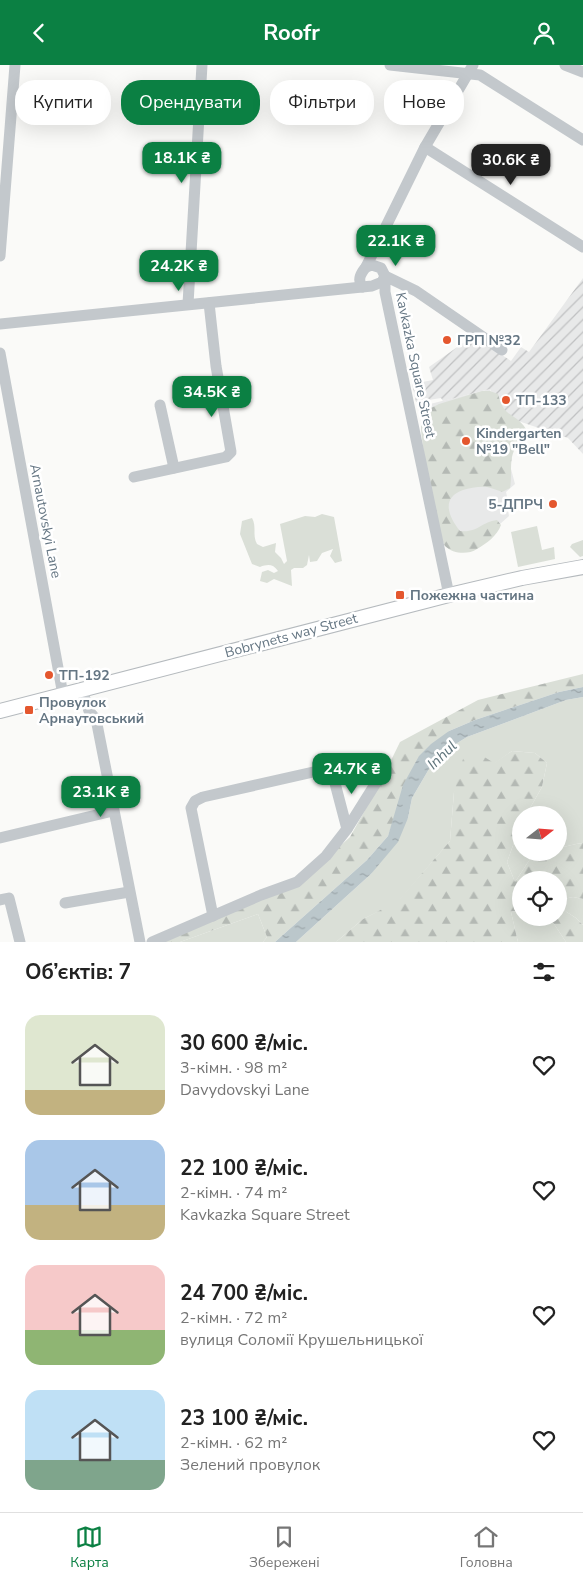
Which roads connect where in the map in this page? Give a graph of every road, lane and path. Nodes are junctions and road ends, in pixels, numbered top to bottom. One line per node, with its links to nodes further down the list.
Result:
1 (15, 65): 10 (street)
2 (202, 65): 16 (street)
3 (390, 65): 5 (street)
4 (565, 65): 6 (street)
5 (471, 69): 7 (street); 8 (street)
6 (583, 72)
7 (583, 140)
8 (425, 147): 9 (street); 11 (street)
9 (583, 247)
10 (0, 256)
11 (366, 267): 12 (street); 13 (street)
12 (385, 276): 14 (street); 18 (street, Kavkazka Square Street)
13 (362, 287): 14 (street); 15 (street)
14 (380, 289): 24 (street, Kavkazka Square Street)
15 (209, 303): 16 (street); 21 (street)
16 (188, 304): 17 (street)
17 (0, 324)
18 (502, 351)
19 (0, 353): 26 (street, Arnautovskyi Lane)
20 (160, 405): 21 (street)
21 (174, 468): 22 (street)
22 (134, 477)
23 (583, 567): 24 (main road, Bobrynets way Street)
24 (449, 595): 25 (main road, Bobrynets way Street)
25 (82, 690): 26 (main road, Bobrynets way Street); 29 (street)
26 (63, 695): 27 (main road, Bobrynets way Street)
27 (0, 711)
28 (385, 765): 30 (street)
29 (113, 811): 31 (street); 32 (street)
30 (347, 829): 35 (street); 35 (street)
31 (0, 838)
32 (129, 891): 34 (street); 37 (street)
33 (5, 899): 36 (street)
34 (65, 903)
35 (213, 916): 38 (street)
36 (20, 942)
37 (140, 942)
38 (152, 942)

